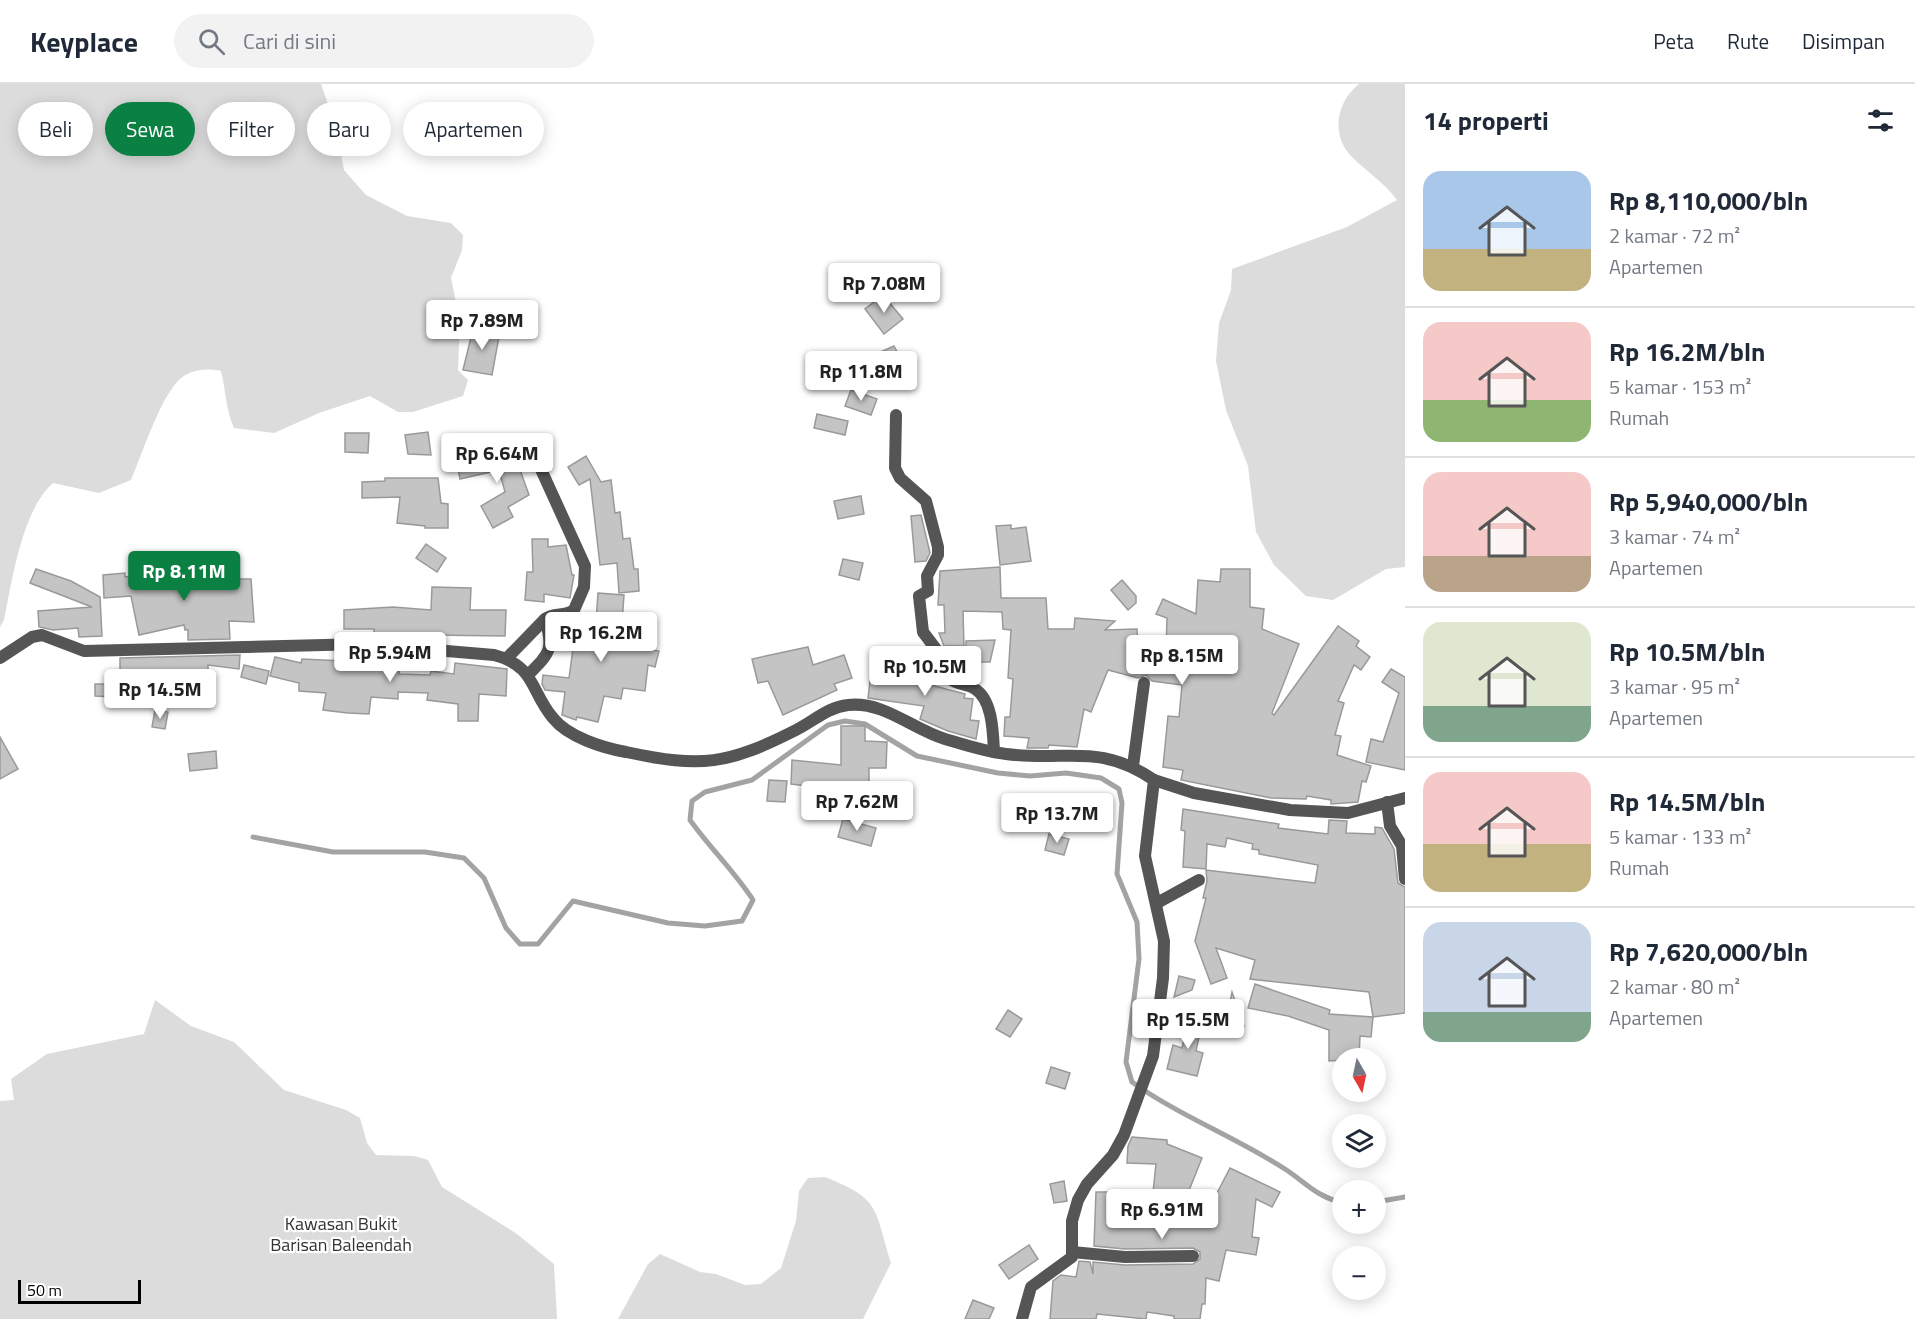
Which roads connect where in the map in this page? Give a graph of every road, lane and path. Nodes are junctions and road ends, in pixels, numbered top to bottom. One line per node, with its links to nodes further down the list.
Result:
1 (896, 415): 8 (street)
2 (539, 465): 3 (street)
3 (545, 619): 5 (street); 6 (street)
4 (0, 658): 5 (street)
5 (507, 658): 6 (street)
6 (529, 674): 8 (street)
7 (1144, 683): 9 (street)
8 (994, 752): 9 (street)
9 (1133, 766): 10 (street)
10 (1154, 780): 12 (street); 15 (street)
11 (1405, 798): 12 (street)
12 (1387, 802): 13 (street)
13 (1405, 879)
14 (1199, 880): 15 (street)
15 (1157, 903): 16 (street)
16 (1072, 1252): 17 (street); 18 (street)
17 (1193, 1256)
18 (1022, 1319)

